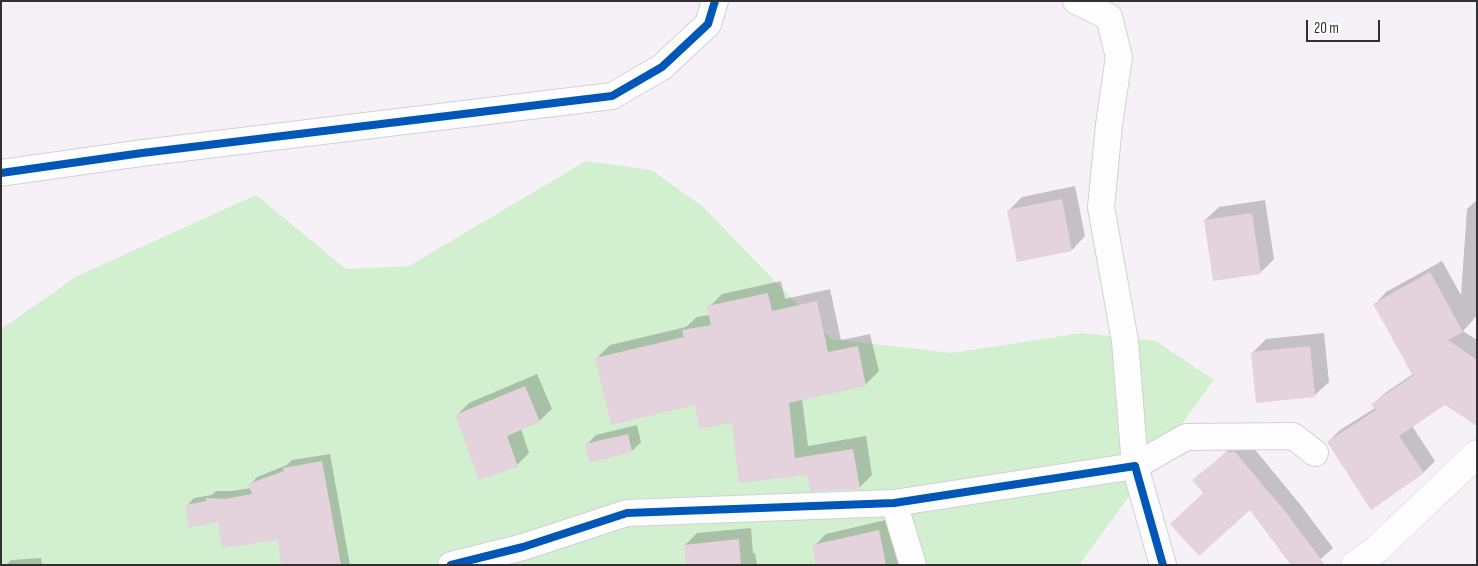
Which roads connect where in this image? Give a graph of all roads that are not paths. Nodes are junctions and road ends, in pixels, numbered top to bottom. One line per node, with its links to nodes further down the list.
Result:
1 (715, 1): 3 (street)
2 (1076, 1): 6 (street)
3 (1, 173)
4 (1315, 453): 6 (street)
5 (1477, 454): 12 (street)
6 (1135, 466): 7 (street); 11 (street)
7 (894, 503): 8 (street); 10 (street)
8 (527, 556): 9 (street)
9 (451, 565)
10 (913, 565)
11 (1163, 565)
12 (1356, 565)

